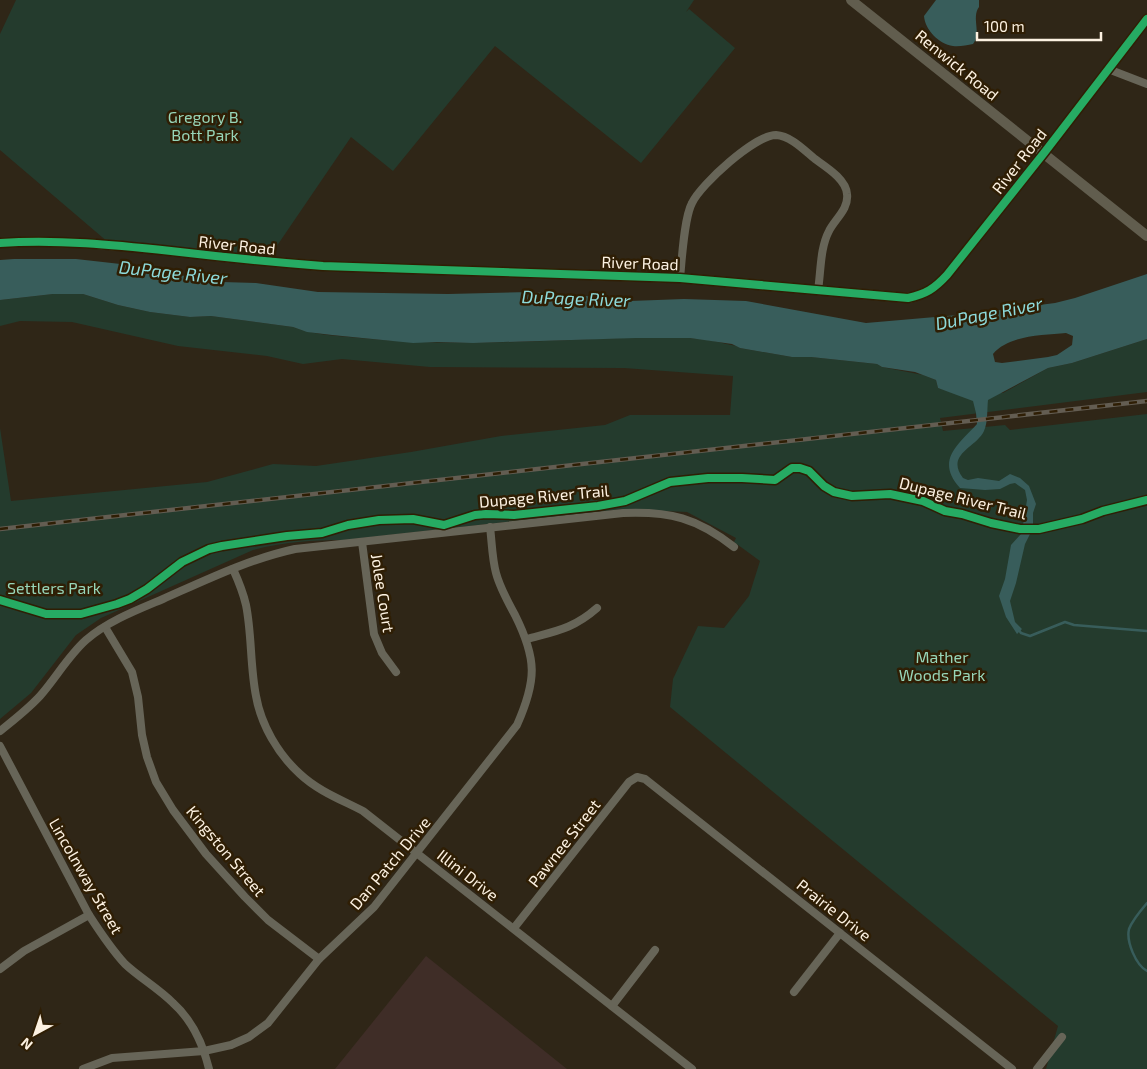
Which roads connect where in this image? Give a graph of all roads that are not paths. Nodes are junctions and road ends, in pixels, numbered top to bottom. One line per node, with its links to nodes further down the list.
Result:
1 (851, 0): 5 (street, Renwick Road)
2 (1147, 19): 3 (street, River Road)
3 (1108, 69): 4 (street); 5 (street, River Road)
4 (1147, 84)
5 (1044, 153): 6 (street, Renwick Road); 9 (street, River Road)
6 (1147, 236)
7 (0, 243): 8 (street, River Road)
8 (680, 278): 9 (street, River Road); 9 (street)
9 (818, 290)
10 (490, 528): 11 (street); 12 (street); 16 (street, Dan Patch Drive)
11 (362, 542): 13 (street); 17 (street, Jolee Court)
12 (734, 546)
13 (233, 569): 15 (street); 21 (street, Illini Drive)
14 (597, 608): 16 (street)
15 (105, 627): 18 (street); 26 (street, Kingston Street)
16 (527, 639): 21 (street, Dan Patch Drive)
17 (396, 672)
18 (0, 731)
19 (0, 746): 22 (street, Lincolnway Street)
20 (637, 777): 23 (street, Pawnee Street); 24 (street, Prairie Drive)
21 (417, 853): 23 (street, Illini Drive); 26 (street, Dan Patch Drive)
22 (89, 915): 27 (street); 31 (street, Lincolnway Street)
23 (514, 928): 29 (street, Illini Drive)
24 (840, 933): 28 (street); 35 (street, Prairie Drive)
25 (655, 950): 29 (street)
26 (318, 959): 31 (street, Dan Patch Drive)
27 (0, 969)
28 (794, 992)
29 (612, 1006): 34 (street, Illini Drive)
30 (1062, 1038): 36 (street)
31 (204, 1051): 32 (street, Dan Patch Drive); 33 (street, Lincolnway Street)
32 (83, 1069)
33 (209, 1069)
34 (692, 1069)
35 (1012, 1069)
36 (1038, 1069)

